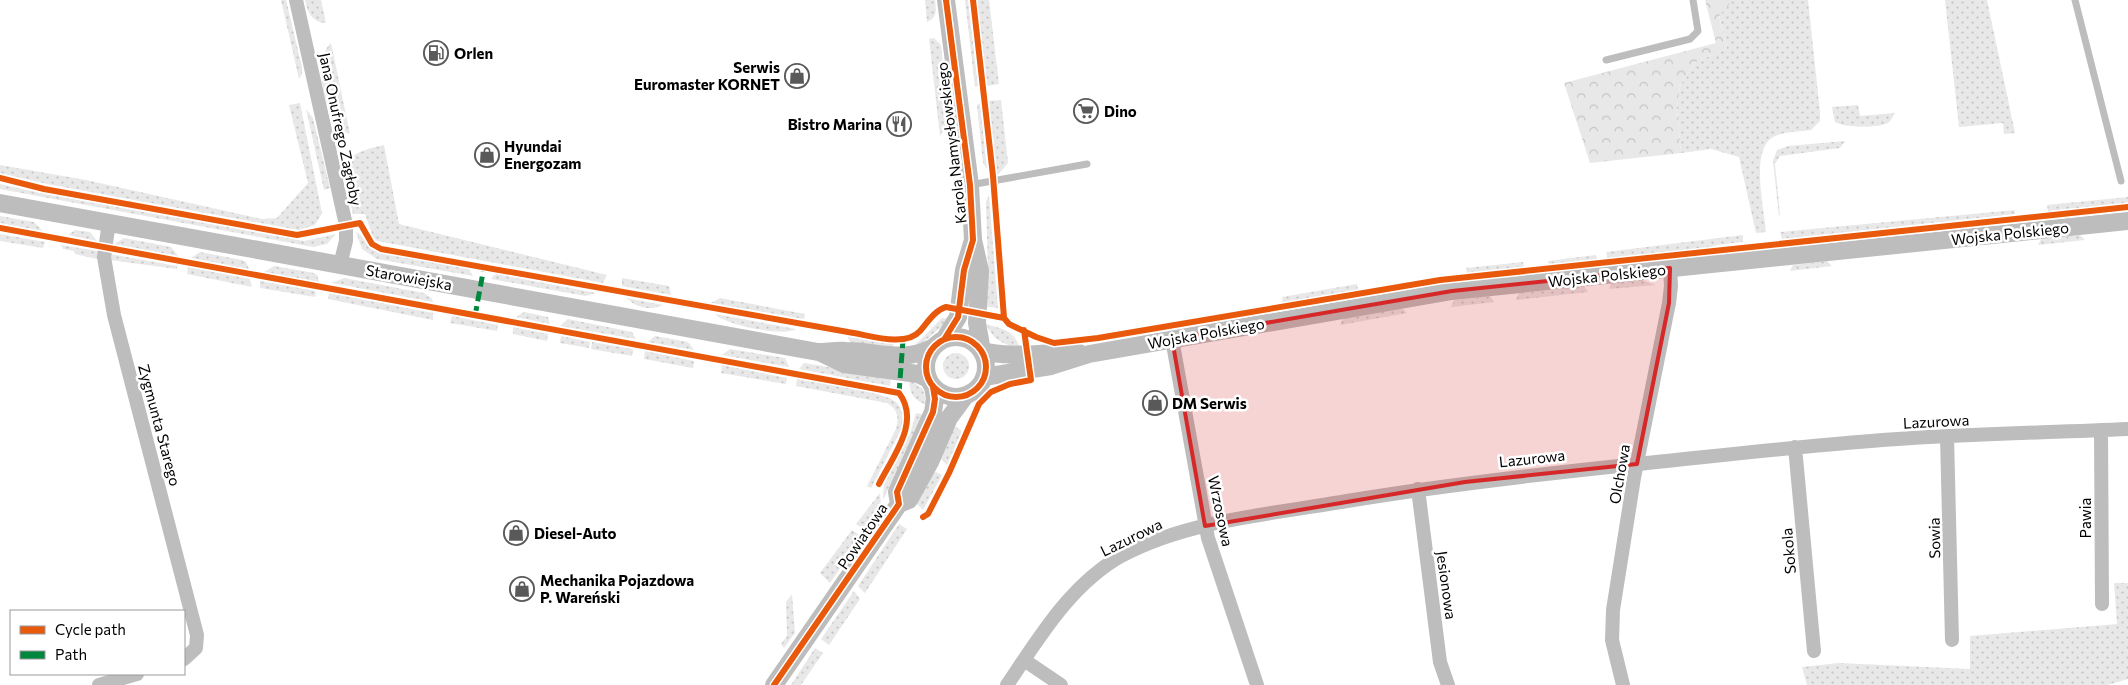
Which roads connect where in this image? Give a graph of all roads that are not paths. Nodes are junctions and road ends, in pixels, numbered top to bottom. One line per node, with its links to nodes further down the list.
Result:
1 (296, 0): 13 (street, Jana Onufrego Zagłoby)
2 (946, 0): 8 (street, Karola Namysłowskiego)
3 (1693, 0): 5 (lane)
4 (2075, 0): 7 (lane)
5 (1606, 60)
6 (1087, 164): 8 (lane)
7 (2120, 181)
8 (970, 184): 12 (street, Karola Namysłowskiego)
9 (0, 203): 11 (street, Starowiejska)
10 (2128, 221): 14 (street, Wojska Polskiego)
11 (109, 222): 13 (street, Starowiejska); 34 (street, Zygmunta Starego)
12 (974, 240): 16 (street, Karola Namysłowskiego); 17 (street, Karola Namysłowskiego)
13 (340, 265): 18 (street, Starowiejska)
14 (1670, 268): 15 (street, Wojska Polskiego); 27 (street, Olchowa)
15 (1172, 339): 19 (street, Wojska Polskiego); 30 (street, Wrzosowa)
16 (938, 343): 17 (street); 18 (street, Starowiejska); 21 (street)
17 (982, 351): 19 (street, Wojska Polskiego); 20 (street)
18 (818, 352): 21 (street, Starowiejska)
19 (1089, 354): 20 (street, Wojska Polskiego)
20 (984, 377): 22 (street)
21 (931, 383): 22 (street); 29 (street, Powiatowa)
22 (966, 395): 29 (street, Powiatowa)
23 (2128, 429): 24 (street, Lazurowa)
24 (2101, 430): 25 (street, Lazurowa); 31 (street, Pawia)
25 (1948, 436): 26 (street, Lazurowa); 32 (street, Sowia)
26 (1795, 447): 27 (street, Lazurowa); 33 (street, Sokola)
27 (1637, 464): 28 (street, Lazurowa); 43 (street, Olchowa)
28 (1418, 489): 30 (street, Lazurowa); 42 (street, Jesionowa)
29 (898, 504): 38 (street, Powiatowa)
30 (1206, 526): 35 (street, Lazurowa); 41 (street, Wrzosowa)
31 (2102, 604)
32 (1952, 640)
33 (1814, 651)
34 (185, 659)
35 (1024, 660): 39 (street, Lazurowa); 40 (street)
36 (134, 675): 37 (street)
37 (99, 685)
38 (774, 685)
39 (1007, 685)
40 (1061, 685)
41 (1257, 685)
42 (1448, 685)
43 (1624, 685)

